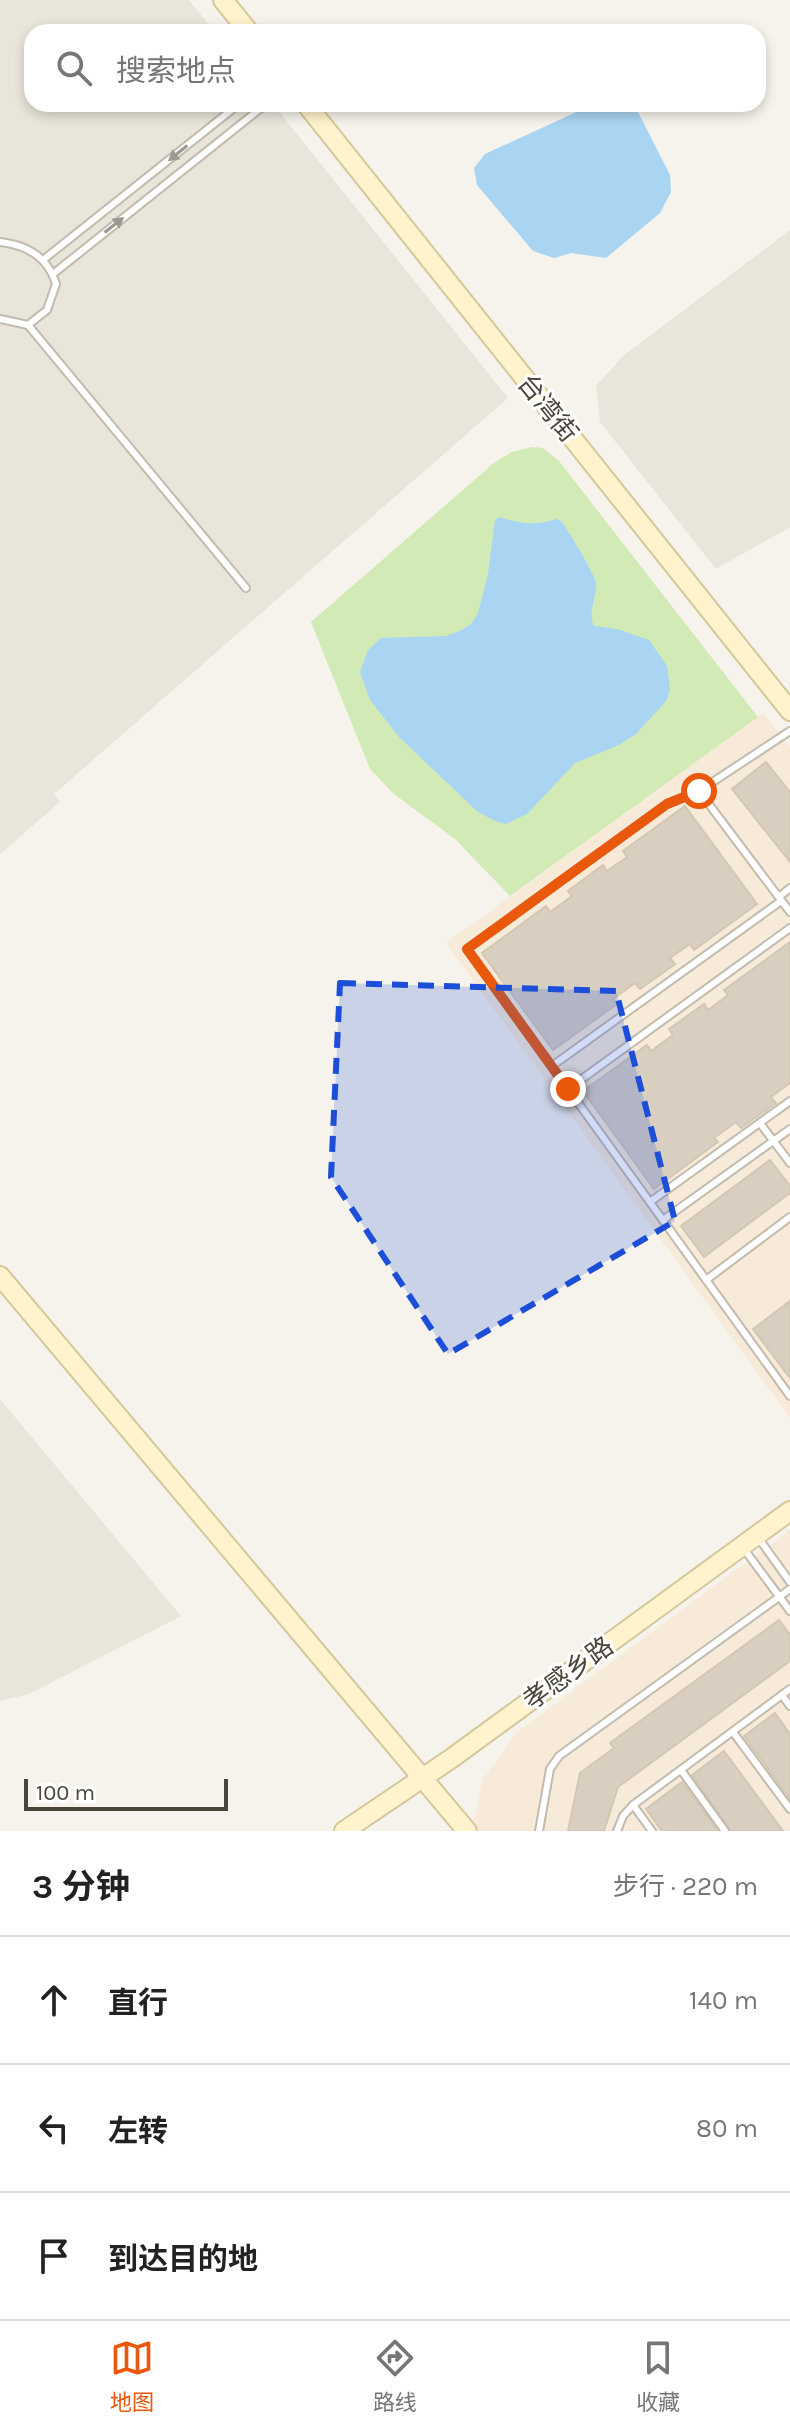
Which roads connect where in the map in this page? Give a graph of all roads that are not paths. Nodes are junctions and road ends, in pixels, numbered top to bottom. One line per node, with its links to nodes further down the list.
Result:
1 (223, 0): 2 (main road)
2 (242, 24)
3 (229, 112): 7 (lane, one-way to 7)
4 (256, 112): 8 (lane, one-way to 4)
5 (312, 112): 12 (main road, 台湾街)
6 (0, 242): 7 (lane)
7 (43, 260): 8 (lane)
8 (53, 274): 10 (lane)
9 (0, 319): 10 (lane)
10 (28, 325): 11 (lane)
11 (246, 588)
12 (790, 711)
13 (790, 731): 14 (lane)
14 (699, 791): 16 (lane); 19 (lane)
15 (790, 888): 16 (lane)
16 (780, 899): 17 (lane); 19 (lane)
17 (790, 912)
18 (790, 928): 20 (lane)
19 (552, 1066): 20 (lane)
20 (568, 1089): 26 (lane)
21 (790, 1101): 22 (lane)
22 (760, 1123): 24 (lane); 26 (lane)
23 (790, 1129): 24 (lane)
24 (773, 1141): 25 (lane); 28 (lane)
25 (790, 1163)
26 (650, 1202): 28 (lane)
27 (790, 1217): 30 (lane)
28 (663, 1220): 30 (lane)
29 (0, 1276): 43 (main road)
30 (706, 1280): 31 (lane)
31 (790, 1396)
32 (790, 1511): 33 (main road, 孝感乡路)
33 (749, 1541): 34 (lane); 36 (lane); 43 (main road, 孝感乡路)
34 (790, 1582)
35 (790, 1589): 36 (lane)
36 (779, 1596): 37 (lane); 48 (lane)
37 (790, 1611)
38 (790, 1689): 39 (lane)
39 (782, 1695): 40 (lane); 41 (lane)
40 (790, 1706)
41 (733, 1732): 42 (lane); 45 (lane)
42 (681, 1770): 44 (lane); 51 (lane)
43 (423, 1778): 46 (main road, 孝感乡路); 47 (main road)
44 (633, 1805): 49 (lane); 50 (lane)
45 (790, 1809)
46 (344, 1831)
47 (467, 1831)
48 (539, 1831)
49 (617, 1831)
50 (652, 1831)
51 (725, 1831)

